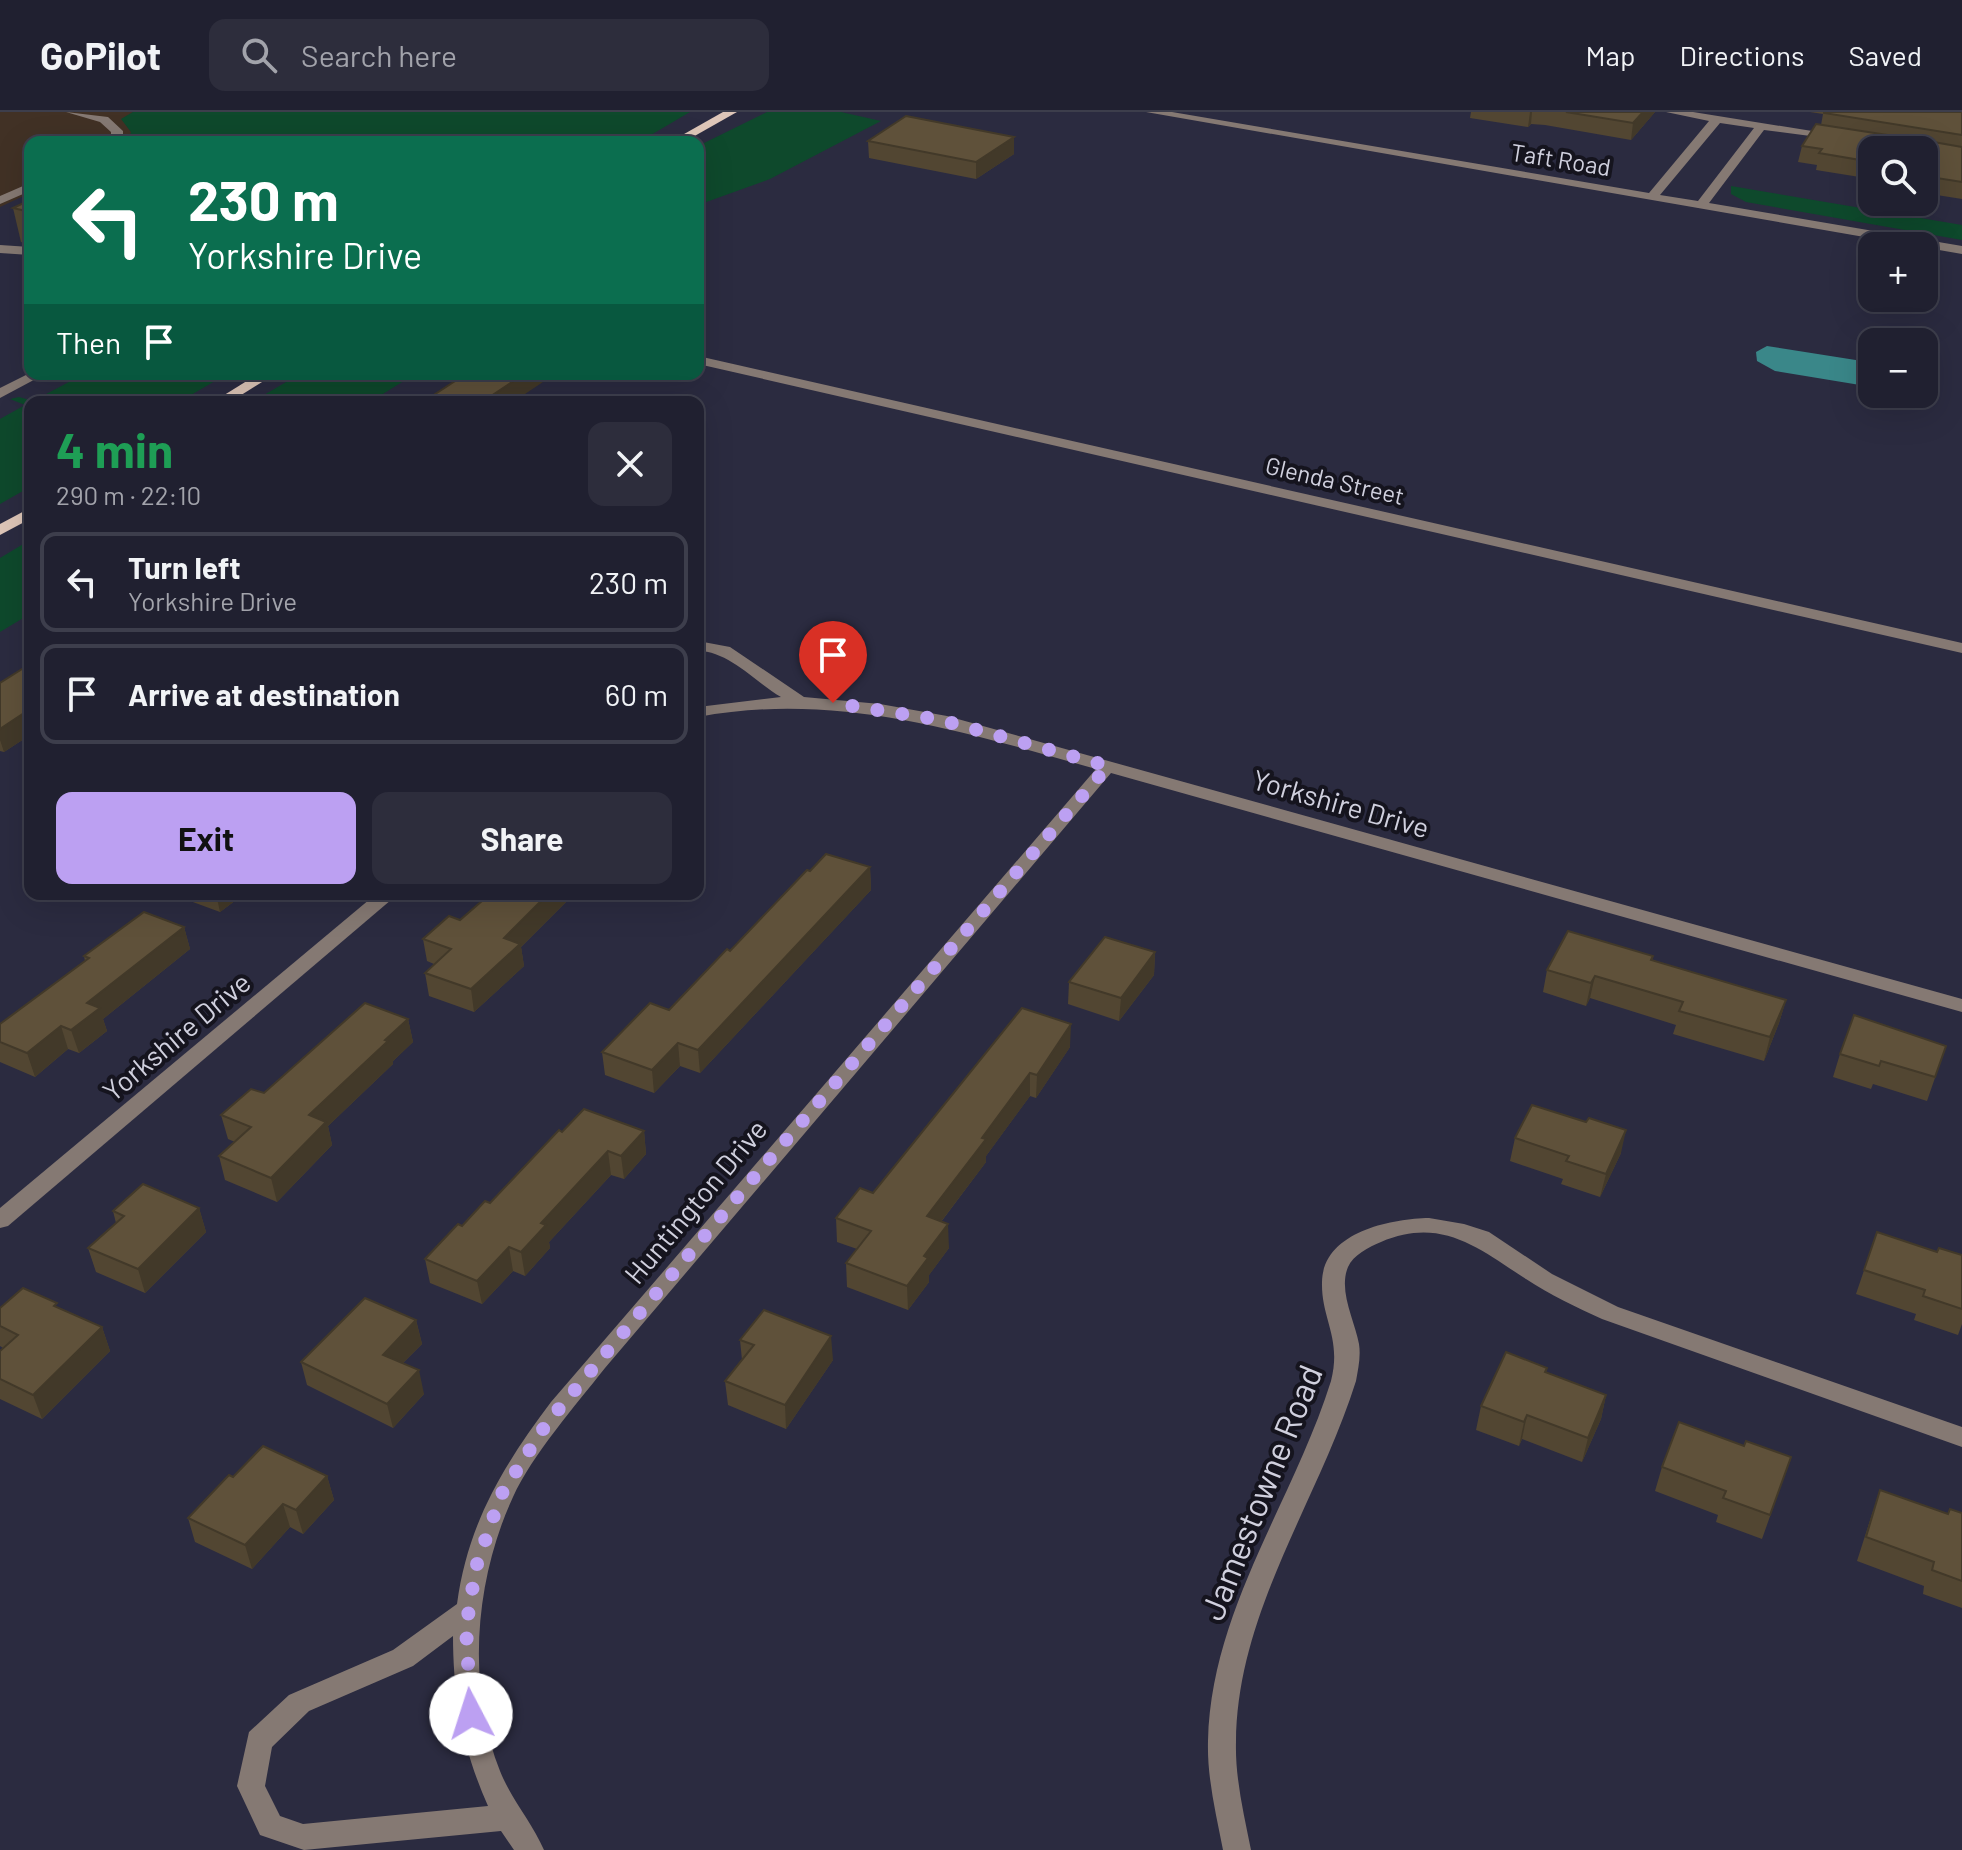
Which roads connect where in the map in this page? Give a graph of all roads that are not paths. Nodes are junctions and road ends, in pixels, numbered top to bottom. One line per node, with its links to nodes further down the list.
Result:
1 (72, 112): 7 (street)
2 (731, 112): 8 (main road)
3 (1152, 112): 11 (street, Taft Road)
4 (1672, 112): 5 (street)
5 (1717, 119): 6 (street); 11 (street)
6 (1761, 126): 9 (street); 13 (street)
7 (117, 136)
8 (687, 136)
9 (1851, 140)
10 (24, 190): 12 (street)
11 (1652, 197): 13 (street, Taft Road)
12 (0, 200)
13 (1701, 205): 15 (street, Taft Road)
14 (0, 249): 16 (street)
15 (1962, 250)
16 (24, 251)
17 (704, 361): 25 (street, Glenda Street)
18 (27, 380): 20 (street)
19 (258, 380): 21 (main road)
20 (0, 394)
21 (230, 396)
22 (24, 516): 23 (main road)
23 (0, 530)
24 (704, 647): 26 (street)
25 (1962, 648)
26 (801, 702): 27 (street, Yorkshire Drive); 28 (street, Yorkshire Drive)
27 (704, 711)
28 (1108, 766): 30 (street, Yorkshire Drive); 33 (street, Huntington Drive)
29 (381, 900): 31 (street, Yorkshire Drive)
30 (1962, 1006)
31 (0, 1220)
32 (1962, 1437): 36 (street, Jamestowne Road)
33 (469, 1610): 34 (street, Huntington Drive); 34 (street)
34 (508, 1817): 35 (street, Huntington Drive)
35 (530, 1850)
36 (1237, 1850)

